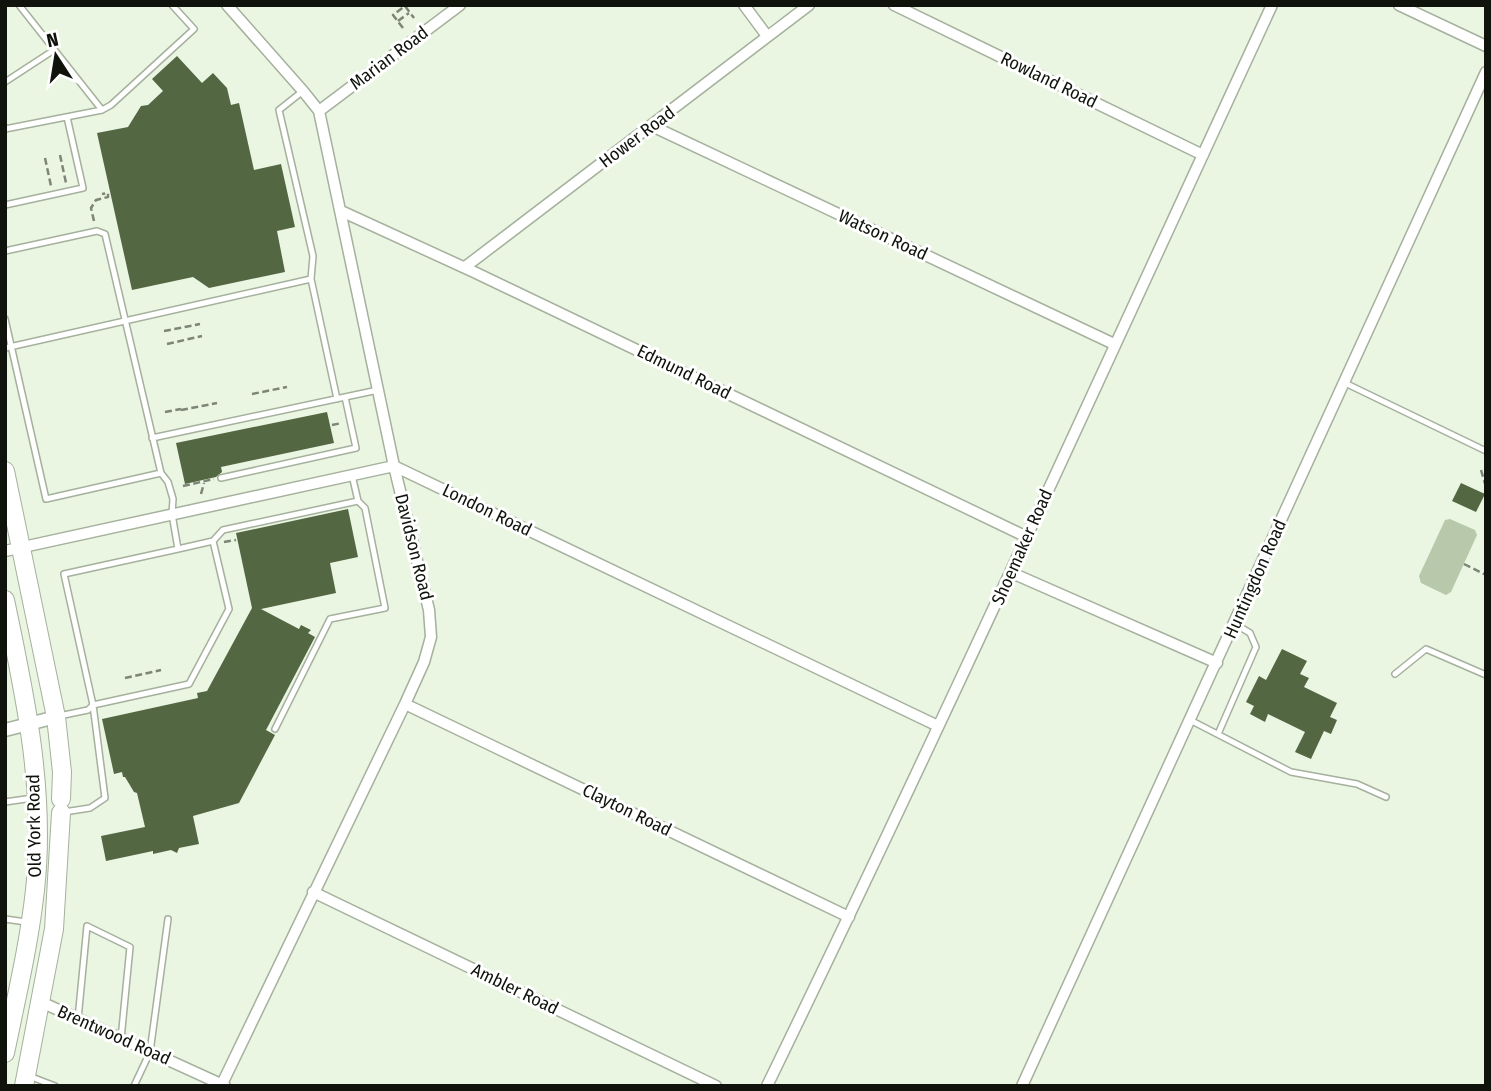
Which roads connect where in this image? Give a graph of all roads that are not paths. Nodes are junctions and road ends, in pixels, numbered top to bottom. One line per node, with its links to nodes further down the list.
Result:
1 (19, 5): 12 (lane)
2 (172, 5): 16 (lane)
3 (227, 5): 15 (street, Davidson Road)
4 (460, 5): 17 (street, Marian Road)
5 (744, 5): 10 (street)
6 (808, 5): 10 (street, Hower Road)
7 (894, 5): 21 (street, Rowland Road)
8 (1272, 5): 21 (street, Shoemaker Road)
9 (1399, 5): 11 (street)
10 (767, 36): 19 (street, Hower Road)
11 (1486, 46)
12 (54, 50): 14 (lane); 16 (lane)
13 (1486, 72): 31 (street, Huntingdon Road)
14 (5, 82)
15 (303, 90): 17 (street, Davidson Road); 26 (lane)
16 (102, 110): 18 (lane)
17 (319, 111): 23 (street, Davidson Road)
18 (67, 117): 20 (lane); 22 (lane)
19 (652, 126): 25 (street, Hower Road); 29 (street, Watson Road)
20 (5, 130)
21 (1203, 155): 29 (street, Shoemaker Road)
22 (5, 205)
23 (341, 211): 25 (street, Edmund Road); 32 (street, Davidson Road)
24 (5, 251): 28 (lane)
25 (465, 267): 44 (street, Edmund Road)
26 (311, 279): 28 (lane); 34 (lane)
27 (5, 319): 30 (lane)
28 (124, 320): 30 (lane); 35 (lane)
29 (1114, 344): 44 (street, Shoemaker Road)
30 (8, 347): 39 (lane)
31 (1345, 383): 36 (lane); 50 (street, Huntingdon Road)
32 (378, 390): 33 (lane); 37 (street, Davidson Road)
33 (345, 397): 34 (lane); 41 (lane)
34 (337, 399): 35 (lane)
35 (152, 438): 39 (lane)
36 (1486, 452)
37 (394, 466): 40 (street); 54 (street, Davidson Road); 59 (street, London Road)
38 (5, 471): 46 (highway, Old York Road)
39 (161, 473): 43 (lane)
40 (352, 475): 42 (lane); 43 (street)
41 (220, 478)
42 (358, 501): 45 (lane); 60 (lane)
43 (172, 514): 46 (street); 47 (lane)
44 (1027, 537): 48 (street, Shoemaker Road)
45 (213, 541): 47 (lane); 55 (lane)
46 (14, 549): 56 (highway, Old York Road)
47 (178, 549): 55 (lane)
48 (1012, 573): 51 (street); 59 (street, Shoemaker Road)
49 (5, 600): 58 (highway, Old York Road)
50 (1235, 624): 51 (street, Huntingdon Road); 62 (lane)
51 (1217, 663): 57 (street, Huntingdon Road)
52 (1395, 674): 53 (lane)
53 (1486, 675)
54 (405, 704): 67 (street, Davidson Road); 68 (street, Clayton Road)
55 (93, 705): 56 (lane); 66 (lane)
56 (56, 717): 58 (street); 66 (highway, Old York Road)
57 (1190, 720): 62 (lane); 83 (street, Huntingdon Road)
58 (30, 724): 61 (street); 64 (highway, Old York Road)
59 (938, 726): 68 (street, Shoemaker Road)
60 (275, 729)
61 (5, 730)
62 (1218, 734): 63 (lane)
63 (1386, 797)
64 (36, 798): 65 (lane); 71 (highway, Old York Road)
65 (5, 802)
66 (61, 806): 72 (highway, Old York Road)
67 (313, 892): 78 (street, Davidson Road); 81 (street, Ambler Road)
68 (849, 917): 82 (street, Shoemaker Road)
69 (5, 919): 71 (lane)
70 (168, 919): 75 (lane)
71 (30, 922): 76 (highway, Old York Road)
72 (41, 1002): 73 (street, Brentwood Road); 77 (highway, Old York Road)
73 (78, 1019): 74 (street, Brentwood Road); 74 (lane)
74 (121, 1039): 75 (street, Brentwood Road)
75 (150, 1052): 78 (street, Brentwood Road); 80 (lane)
76 (5, 1053)
77 (25, 1081): 79 (lane)
78 (223, 1085)
79 (55, 1086)
80 (134, 1086)
81 (716, 1086)
82 (767, 1086)
83 (1022, 1086)

